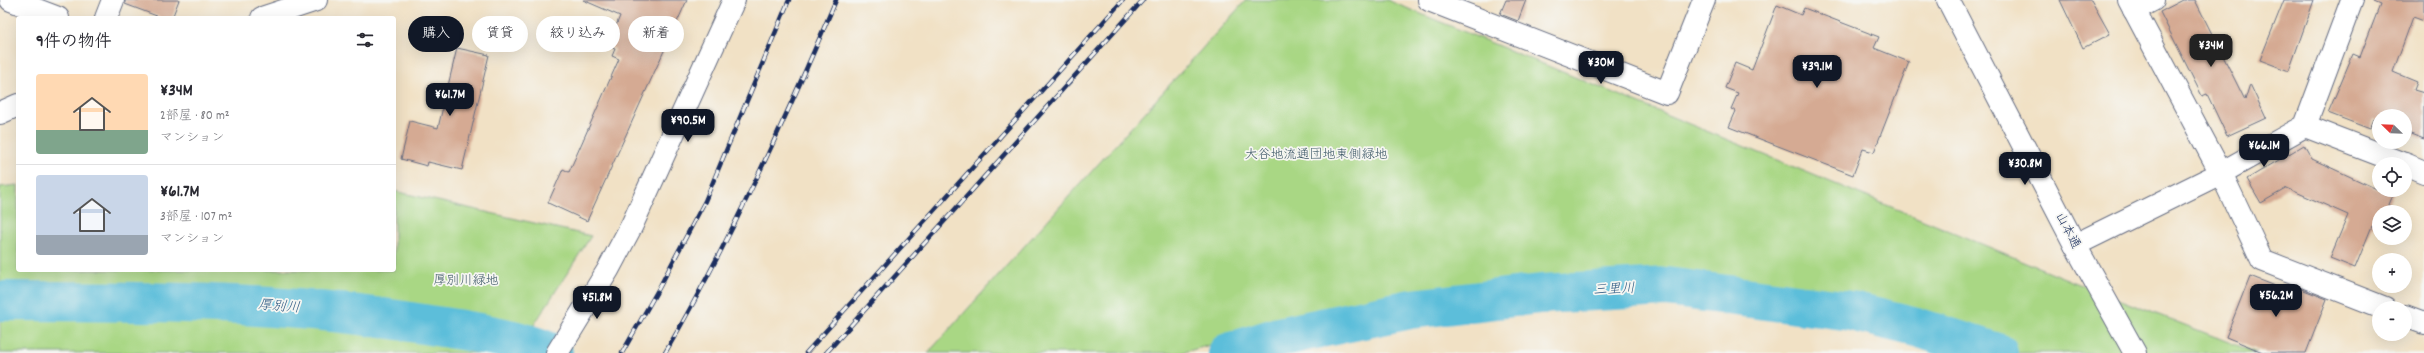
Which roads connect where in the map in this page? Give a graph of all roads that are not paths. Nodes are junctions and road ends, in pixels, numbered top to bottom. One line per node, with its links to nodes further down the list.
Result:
1 (11, 0): 11 (street)
2 (113, 0): 12 (street)
3 (316, 0): 10 (street)
4 (734, 0): 22 (street)
5 (1429, 0): 6 (street)
6 (1704, 0)
7 (1948, 0): 20 (street, 山本通)
8 (2352, 0): 15 (street)
9 (2139, 3): 19 (street)
10 (271, 11)
11 (53, 16)
12 (107, 16)
13 (16, 106): 14 (street)
14 (0, 113)
15 (2306, 126): 16 (street); 19 (street)
16 (2387, 157)
17 (2412, 167): 18 (street)
18 (2424, 172)
19 (2221, 173): 20 (street); 21 (street)
20 (2074, 245): 23 (street, 山本通)
21 (2372, 303)
22 (557, 353)
23 (2135, 353)

